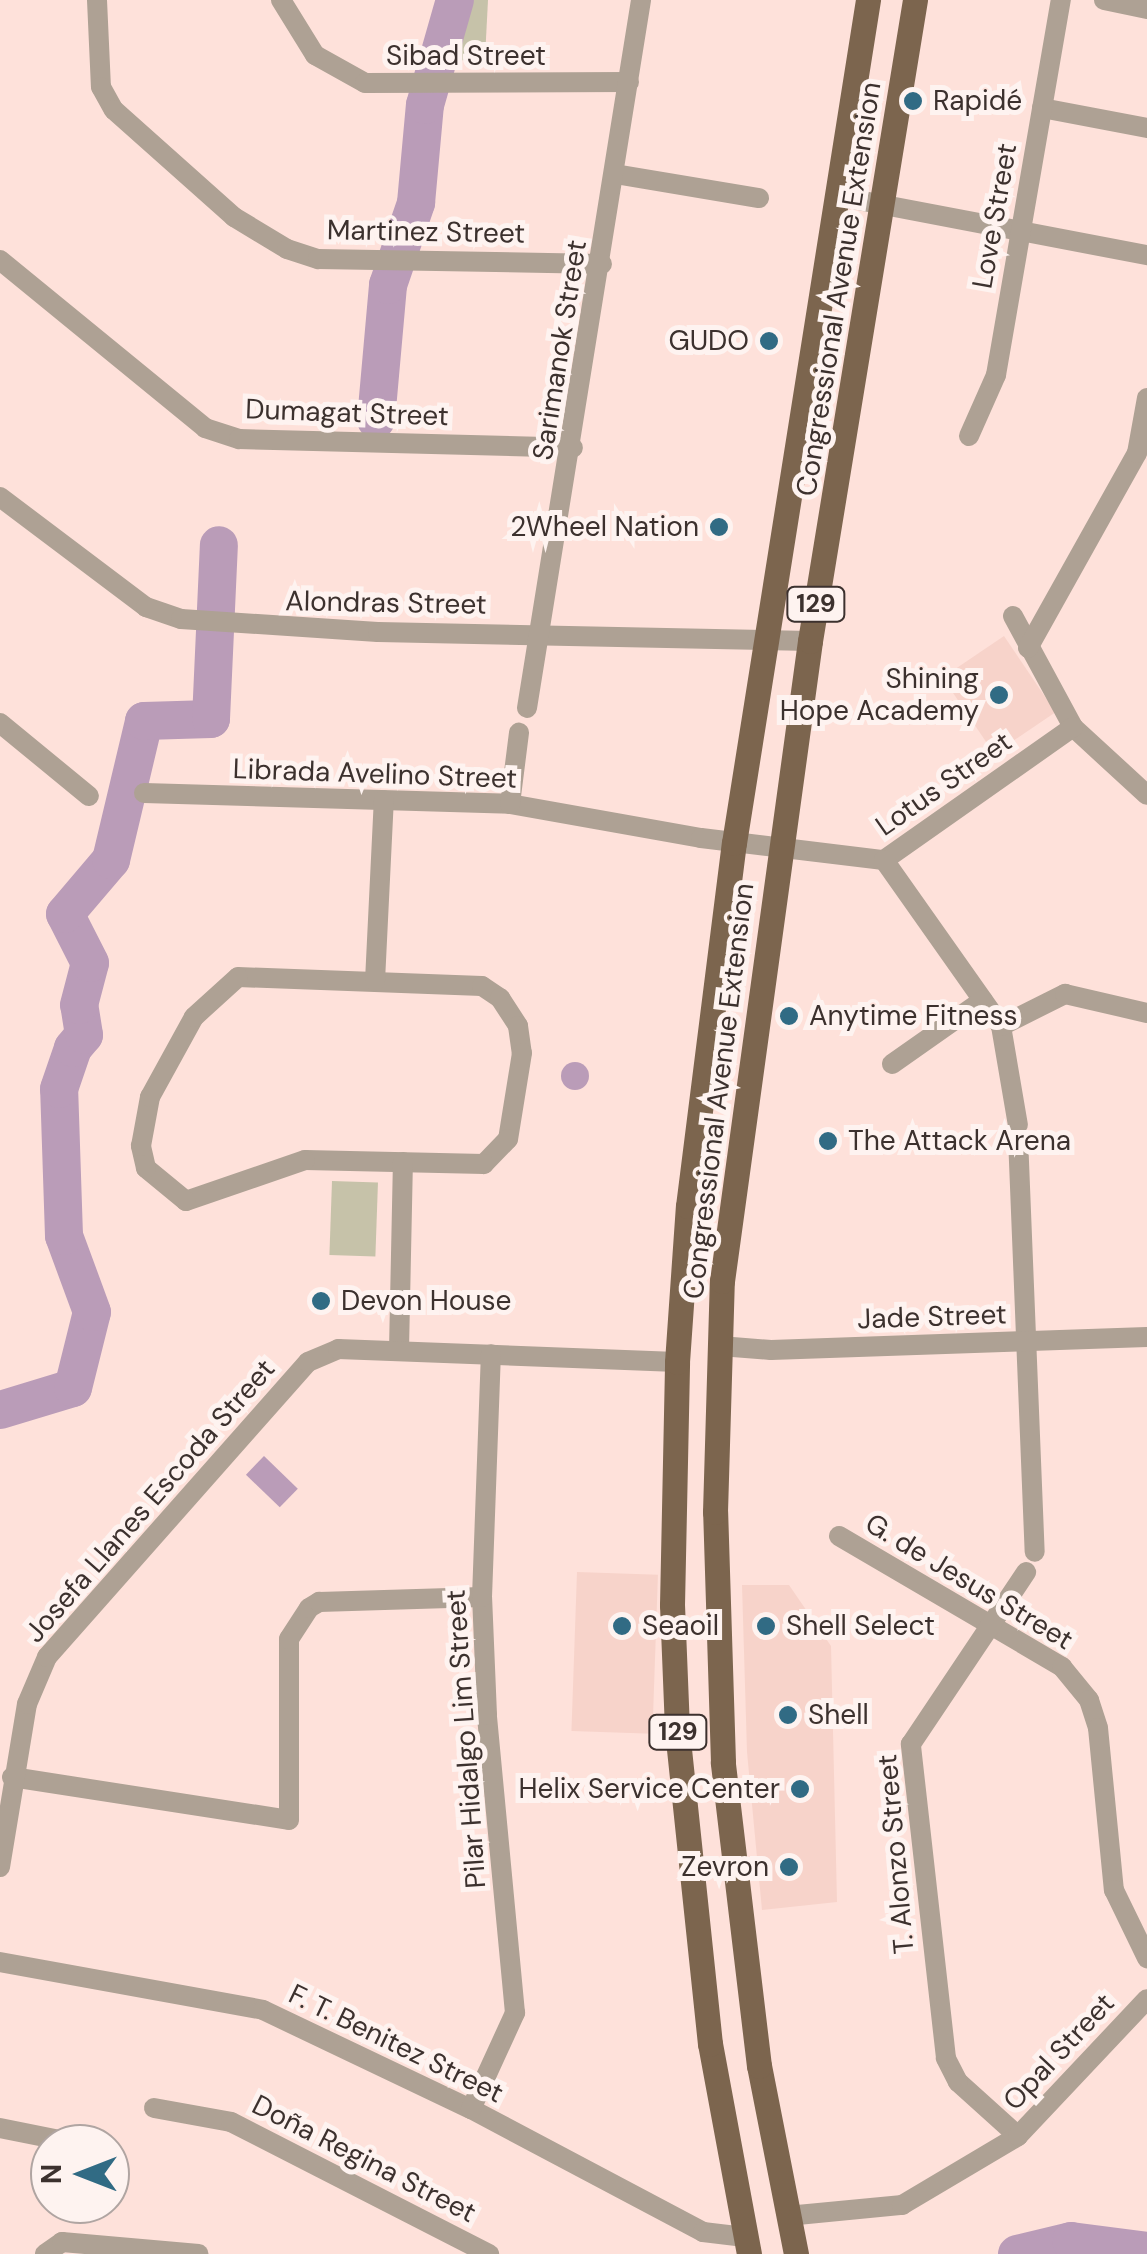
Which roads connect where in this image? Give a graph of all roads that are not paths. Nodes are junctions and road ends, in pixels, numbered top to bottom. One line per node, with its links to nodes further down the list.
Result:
1 (97, 0): 19 (street, Martinez Street)
2 (282, 0): 9 (street, Sibad Street)
3 (641, 0): 9 (street, Sarimanok Street)
4 (868, 0): 13 (main road, Congressional Avenue Extension / 129)
5 (916, 0): 15 (main road, Congressional Avenue Extension / 129)
6 (1060, 0): 10 (street, Love Street)
7 (1104, 0): 8 (street)
8 (1147, 9)
9 (628, 82): 12 (street, Sarimanok Street)
10 (1042, 108): 11 (street); 16 (street, Love Street)
11 (1147, 128)
12 (615, 174): 14 (street); 19 (street, Sarimanok Street)
13 (836, 196): 15 (street); 26 (main road, Congressional Avenue Extension / 129)
14 (759, 198)
15 (884, 204): 16 (street); 27 (main road, Congressional Avenue Extension / 129)
16 (1019, 229): 17 (street); 21 (street, Love Street)
17 (1147, 256)
18 (0, 260): 22 (street, Dumagat Street)
19 (602, 264): 22 (street, Sarimanok Street)
20 (1147, 398): 28 (street)
21 (969, 436)
22 (574, 448): 25 (street, Sarimanok Street)
23 (0, 497): 25 (street, Alondras Street)
24 (1013, 616): 28 (street)
25 (541, 633): 26 (street, Alondras Street); 29 (street, Sarimanok Street)
26 (764, 638): 27 (street, Alondras Street); 38 (main road, Congressional Avenue Extension / 129)
27 (810, 641): 39 (main road, Congressional Avenue Extension / 129)
28 (1028, 648): 31 (street)
29 (527, 708)
30 (0, 722): 35 (street)
31 (1074, 726): 34 (street); 40 (street, Lotus Street)
32 (518, 733): 37 (street)
33 (144, 794): 36 (street, Librada Avelino Street)
34 (1147, 795)
35 (89, 796)
36 (384, 800): 37 (street, Librada Avelino Street); 41 (street)
37 (510, 804): 38 (street, Librada Avelino Street)
38 (734, 842): 39 (street, Librada Avelino Street); 47 (main road, Congressional Avenue Extension / 129)
39 (779, 849): 40 (street, Lotus Street); 48 (main road, Congressional Avenue Extension / 129)
40 (884, 860): 42 (street)
41 (375, 981): 46 (street); 46 (street)
42 (983, 1000): 44 (street); 45 (street)
43 (1147, 1013): 44 (street)
44 (1002, 1026): 50 (street)
45 (892, 1064)
46 (403, 1162): 52 (street)
47 (688, 1206): 48 (main road); 54 (main road, Congressional Avenue Extension / 129)
48 (728, 1210): 51 (main road, Congressional Avenue Extension / 129)
49 (1147, 1337): 50 (street, Jade Street)
50 (1026, 1341): 51 (street, Jade Street); 57 (street, T. Alonzo Street)
51 (720, 1346): 68 (main road, Congressional Avenue Extension / 129)
52 (399, 1350): 53 (street, Josefa Llanes Escoda Street); 58 (street, Josefa Llanes Escoda Street)
53 (490, 1354): 54 (street, Josefa Llanes Escoda Street); 56 (street, Pilar Hidalgo Lim Street)
54 (678, 1362): 69 (main road, Congressional Avenue Extension / 129)
55 (839, 1536): 57 (street, G. de Jesus Street)
56 (482, 1597): 58 (street); 64 (street, Pilar Hidalgo Lim Street)
57 (991, 1628): 60 (street, G. de Jesus Street); 67 (street, T. Alonzo Street)
58 (12, 1777): 59 (street, Josefa Llanes Escoda Street)
59 (0, 1868)
60 (1147, 1958)
61 (0, 1962): 64 (street, F. T. Benitez Street)
62 (1147, 1999): 67 (street, Opal Street)
63 (154, 2108): 72 (street, Doña Regina Street)
64 (472, 2109): 69 (street, F. T. Benitez Street)
65 (0, 2128): 66 (street)
66 (30, 2134)
67 (1018, 2136): 68 (street, Opal Street)
68 (787, 2216): 73 (main road, Congressional Avenue Extension / 129)
69 (747, 2246)
70 (44, 2254): 71 (street)
71 (198, 2254)
72 (489, 2254)
73 (796, 2254)

